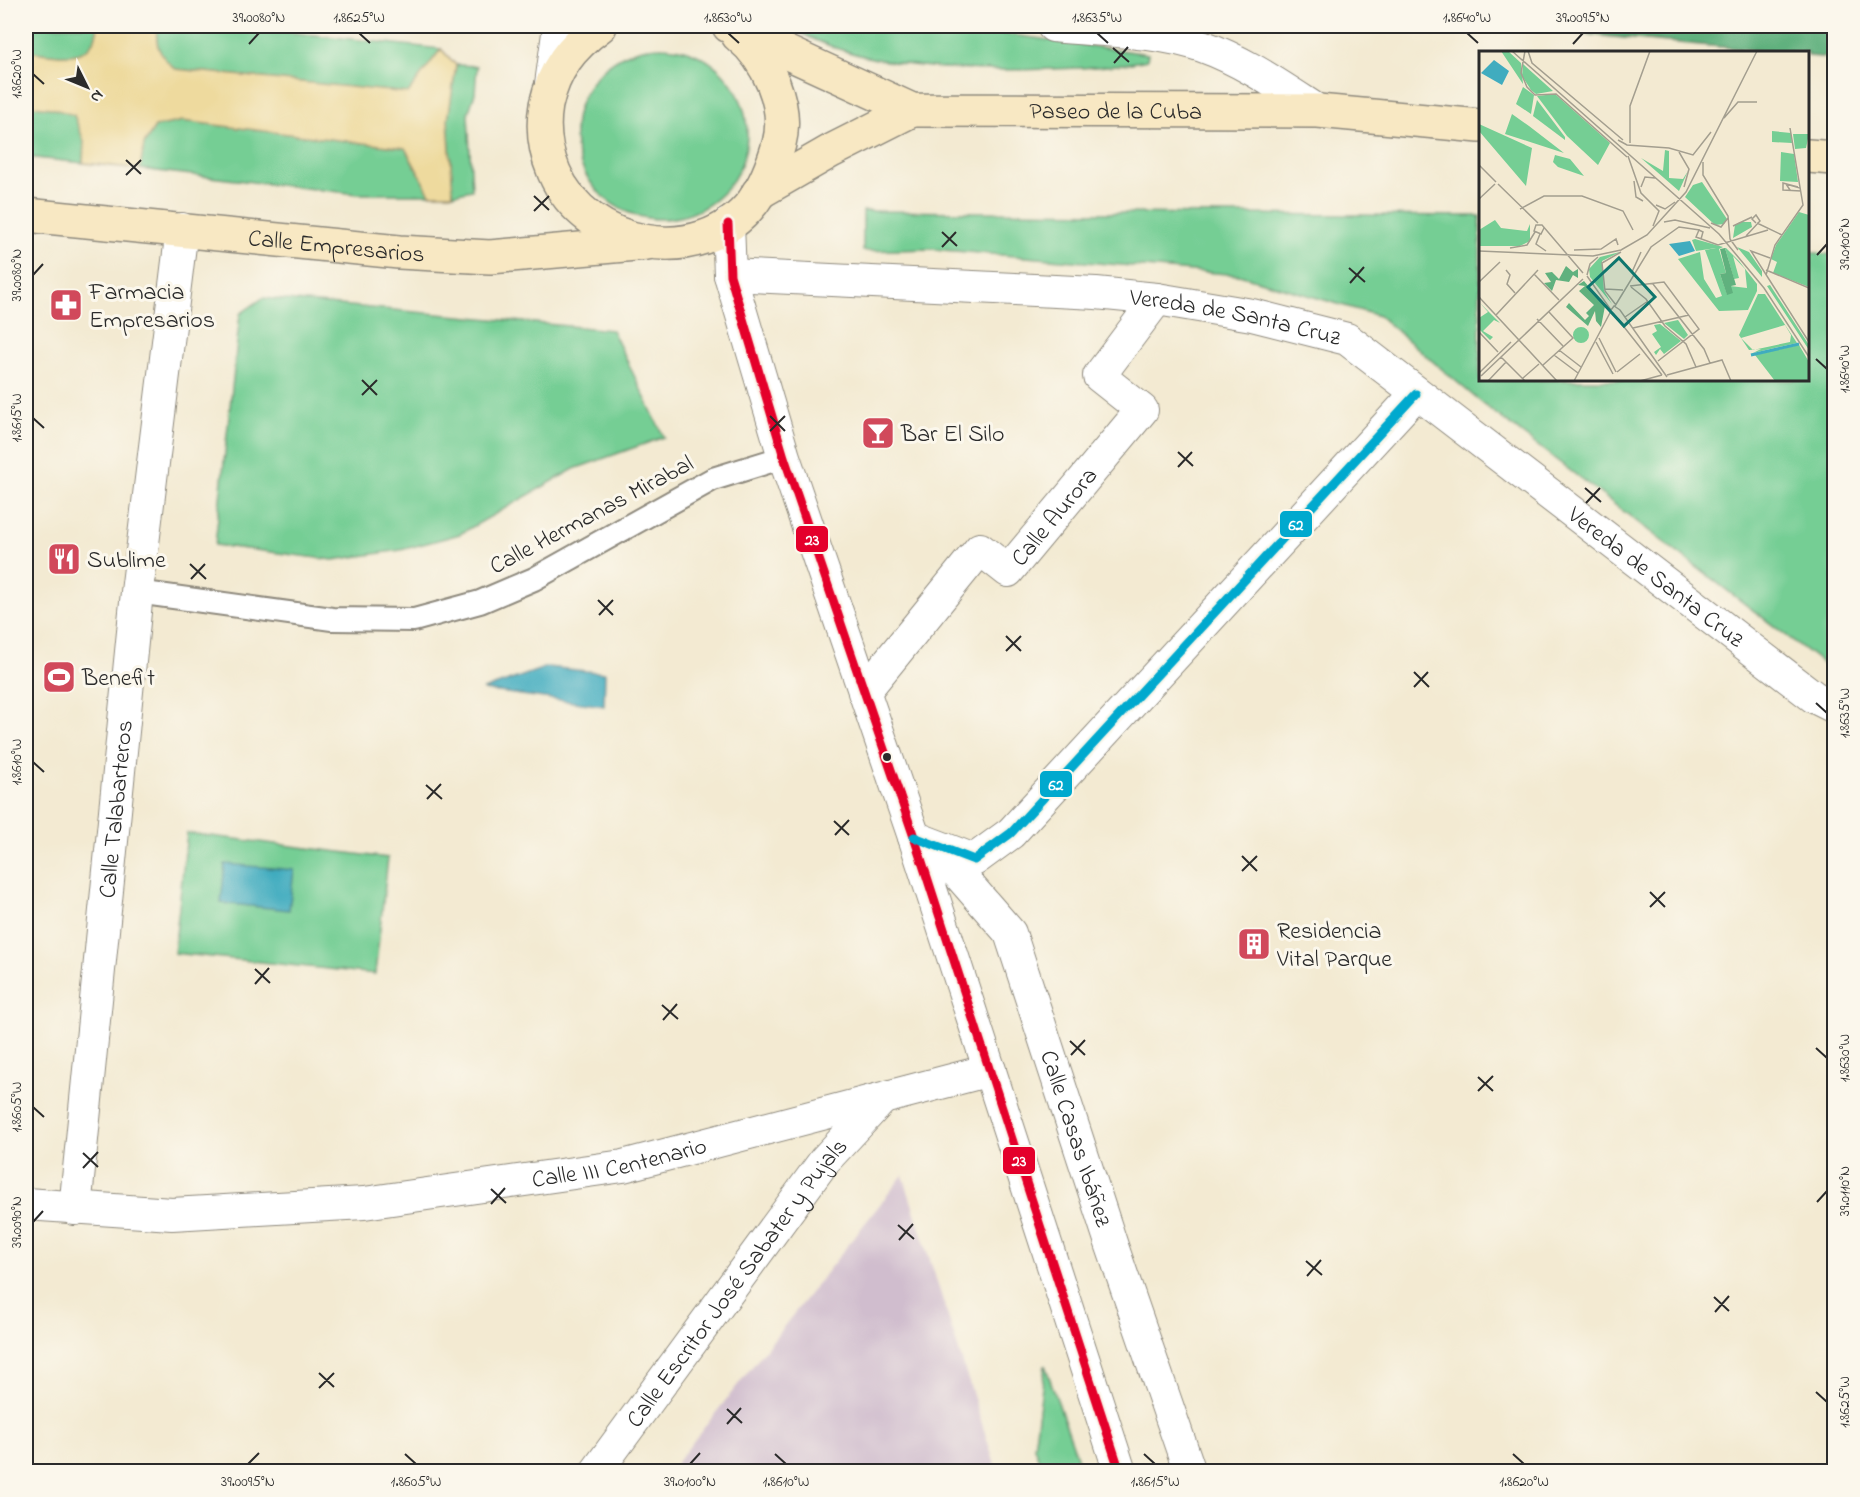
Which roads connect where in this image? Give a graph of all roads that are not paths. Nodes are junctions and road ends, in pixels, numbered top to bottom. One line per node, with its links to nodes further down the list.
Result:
1 (559, 26): 5 (street)
2 (600, 26): 5 (main road)
3 (728, 26): 6 (main road); 11 (main road)
4 (1053, 26): 7 (street, Paseo de la Cuba)
5 (551, 84): 15 (main road)
6 (912, 110): 7 (main road, Paseo de la Cuba); 11 (main road)
7 (1318, 111): 8 (main road, Paseo de la Cuba)
8 (1479, 126)
9 (1809, 156): 10 (main road)
10 (1834, 158)
11 (758, 193): 13 (main road, Calle Empresarios)
12 (26, 215): 14 (main road, Calle Empresarios)
13 (728, 224): 15 (main road, Calle Empresarios); 16 (street)
14 (182, 229): 15 (main road, Calle Empresarios); 20 (street, Calle Talabarteros)
15 (646, 243)
16 (730, 275): 17 (street, Vereda de Santa Cruz); 19 (street)
17 (1157, 299): 18 (street, Vereda de Santa Cruz); 21 (street, Calle Aurora)
18 (1416, 394): 22 (street, Vereda de Santa Cruz); 23 (street)
19 (784, 458): 20 (street, Calle Hermanas Mirabal); 21 (street)
20 (137, 592): 27 (street, Calle Talabarteros)
21 (864, 692): 23 (street)
22 (1834, 707)
23 (914, 837): 24 (street); 30 (street, Calle Casas Ibáñez)
24 (990, 1070): 25 (street, Calle III Centenario); 29 (street)
25 (882, 1100): 27 (street, Calle III Centenario); 28 (street, Calle Escritor José Sabater y Pujals)
26 (26, 1204): 27 (street, Calle III Centenario)
27 (75, 1209)
28 (596, 1472)
29 (1120, 1472)
30 (1190, 1472)

